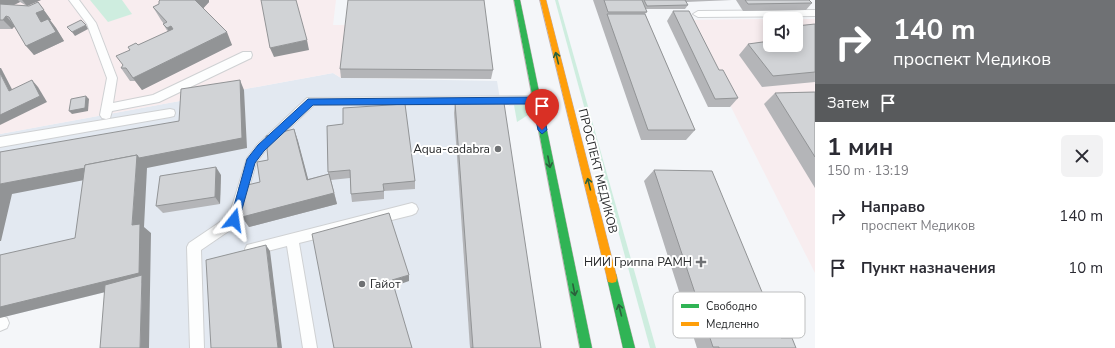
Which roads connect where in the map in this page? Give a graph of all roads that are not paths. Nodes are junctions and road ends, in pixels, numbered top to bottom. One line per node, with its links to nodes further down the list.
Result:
1 (74, 0): 8 (lane)
2 (517, 0): 7 (main road)
3 (543, 0): 20 (main road, ПРОСПЕКТ МЕДИКОВ, one-way to 3)
4 (815, 13): 5 (lane)
5 (698, 14)
6 (247, 55): 8 (lane)
7 (537, 100): 16 (lane); 19 (main road, one-way to 19)
8 (108, 108): 10 (lane)
9 (170, 113): 10 (lane)
10 (105, 124): 11 (lane)
11 (0, 142)
12 (412, 208): 13 (lane)
13 (292, 239): 14 (lane); 18 (lane)
14 (239, 252)
15 (209, 260): 16 (lane)
16 (194, 264): 17 (lane)
17 (196, 348)
18 (310, 348)
19 (586, 348)
20 (629, 348)

